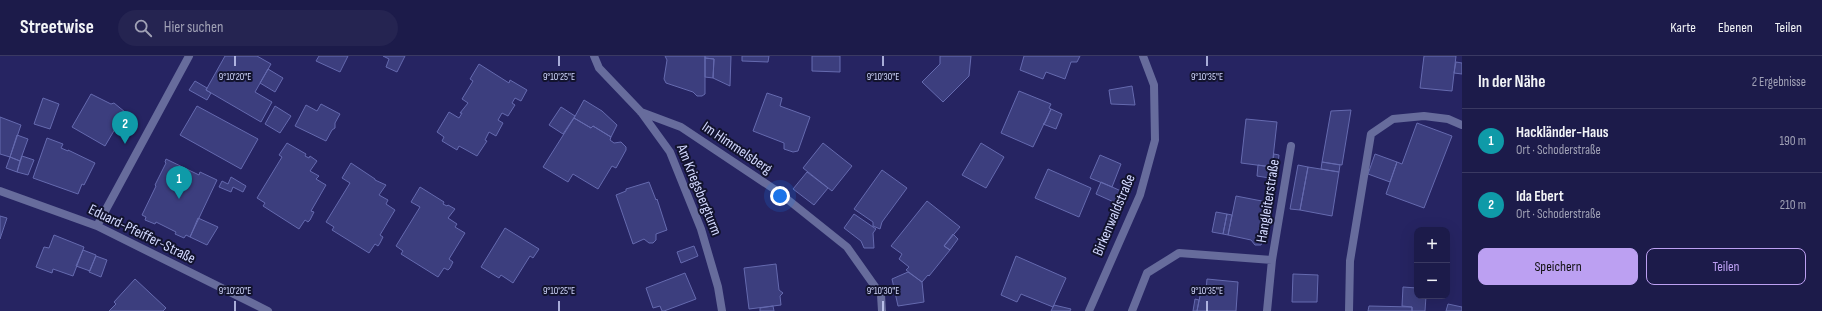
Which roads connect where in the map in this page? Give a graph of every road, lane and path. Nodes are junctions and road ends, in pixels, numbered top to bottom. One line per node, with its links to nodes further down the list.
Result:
1 (189, 56): 8 (street)
2 (594, 56): 4 (street, Am Kriegsbergturm)
3 (1143, 56): 13 (street, Birkenwaldstraße)
4 (641, 112): 11 (street, Am Kriegsbergturm); 12 (street, Im Himmelsberg)
5 (1462, 125): 16 (street)
6 (1291, 146): 9 (street, Hangleiterstraße)
7 (0, 191): 8 (street, Eduard-Pfeiffer-Straße)
8 (97, 226): 10 (street, Eduard-Pfeiffer-Straße)
9 (1272, 260): 14 (street, Hangleiterstraße); 15 (street, Hangleiterstraße)
10 (268, 311)
11 (722, 311)
12 (882, 311)
13 (1089, 311)
14 (1132, 311)
15 (1267, 311)
16 (1348, 311)

